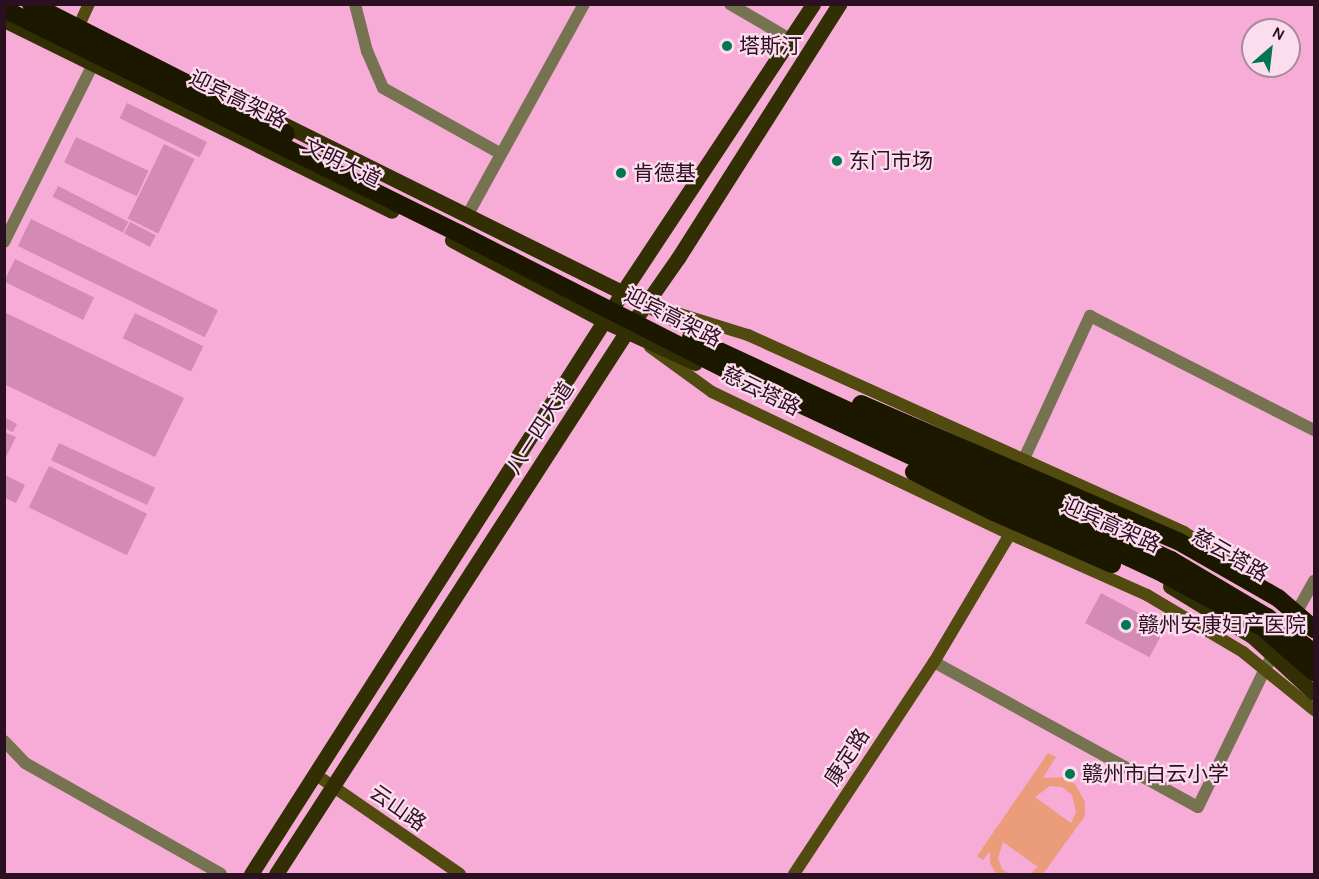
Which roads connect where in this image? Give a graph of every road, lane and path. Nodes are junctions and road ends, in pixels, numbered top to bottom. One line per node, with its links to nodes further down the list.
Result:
1 (31, 4): 32 (highway, 迎宾高架路, bridge)
2 (47, 4): 11 (main road, 文明大道)
3 (89, 4): 11 (street)
4 (355, 4): 14 (street)
5 (584, 4): 14 (street)
6 (730, 4): 12 (street)
7 (813, 4): 12 (main road, 八一四大道)
8 (838, 4): 18 (main road, 八一四大道)
9 (4, 9): 36 (highway, 迎宾高架路, bridge)
10 (4, 20): 13 (main road, 文明大道)
11 (81, 21): 15 (main road, 文明大道)
12 (790, 39): 17 (main road, 八一四大道)
13 (93, 64): 16 (street); 19 (main road, 文明大道)
14 (500, 153): 15 (street)
15 (467, 216): 17 (main road, 文明大道)
16 (4, 242)
17 (622, 293): 18 (main road, 文明大道); 19 (main road, 八一四大道)
18 (646, 304): 20 (main road, 八一四大道); 21 (main road, 慈云塔路); 24 (street, 慈云塔路)
19 (606, 322): 20 (main road, 文明大道); 41 (main road, 八一四大道)
20 (627, 331): 22 (main road, 慈云塔路); 25 (street, 慈云塔路); 42 (main road, 八一四大道)
21 (738, 353): 27 (main road, 慈云塔路); 30 (highway, bridge)
22 (722, 377): 28 (highway, bridge)
23 (1314, 430): 24 (street)
24 (1023, 461): 27 (street, 慈云塔路)
25 (1010, 534): 34 (street, 康定路); 35 (street, 慈云塔路)
26 (1314, 581): 27 (street)
27 (1296, 615): 29 (street, 慈云塔路); 31 (main road, 慈云塔路); 33 (street)
28 (1227, 621): 33 (main road); 37 (highway)
29 (1314, 622)
30 (1314, 629)
31 (1314, 640)
32 (1314, 653)
33 (1273, 655): 35 (street); 38 (main road)
34 (934, 662): 35 (street); 47 (street, 康定路)
35 (1265, 669): 39 (street, 慈云塔路)
36 (1314, 672)
37 (1314, 678)
38 (1314, 693)
39 (1314, 710)
40 (4, 741): 43 (street)
41 (315, 774): 42 (street, 云山路); 44 (main road, 八一四大道)
42 (333, 787): 45 (main road, 八一四大道); 46 (street, 云山路)
43 (221, 874)
44 (251, 874)
45 (276, 874)
46 (460, 874)
47 (794, 874)

